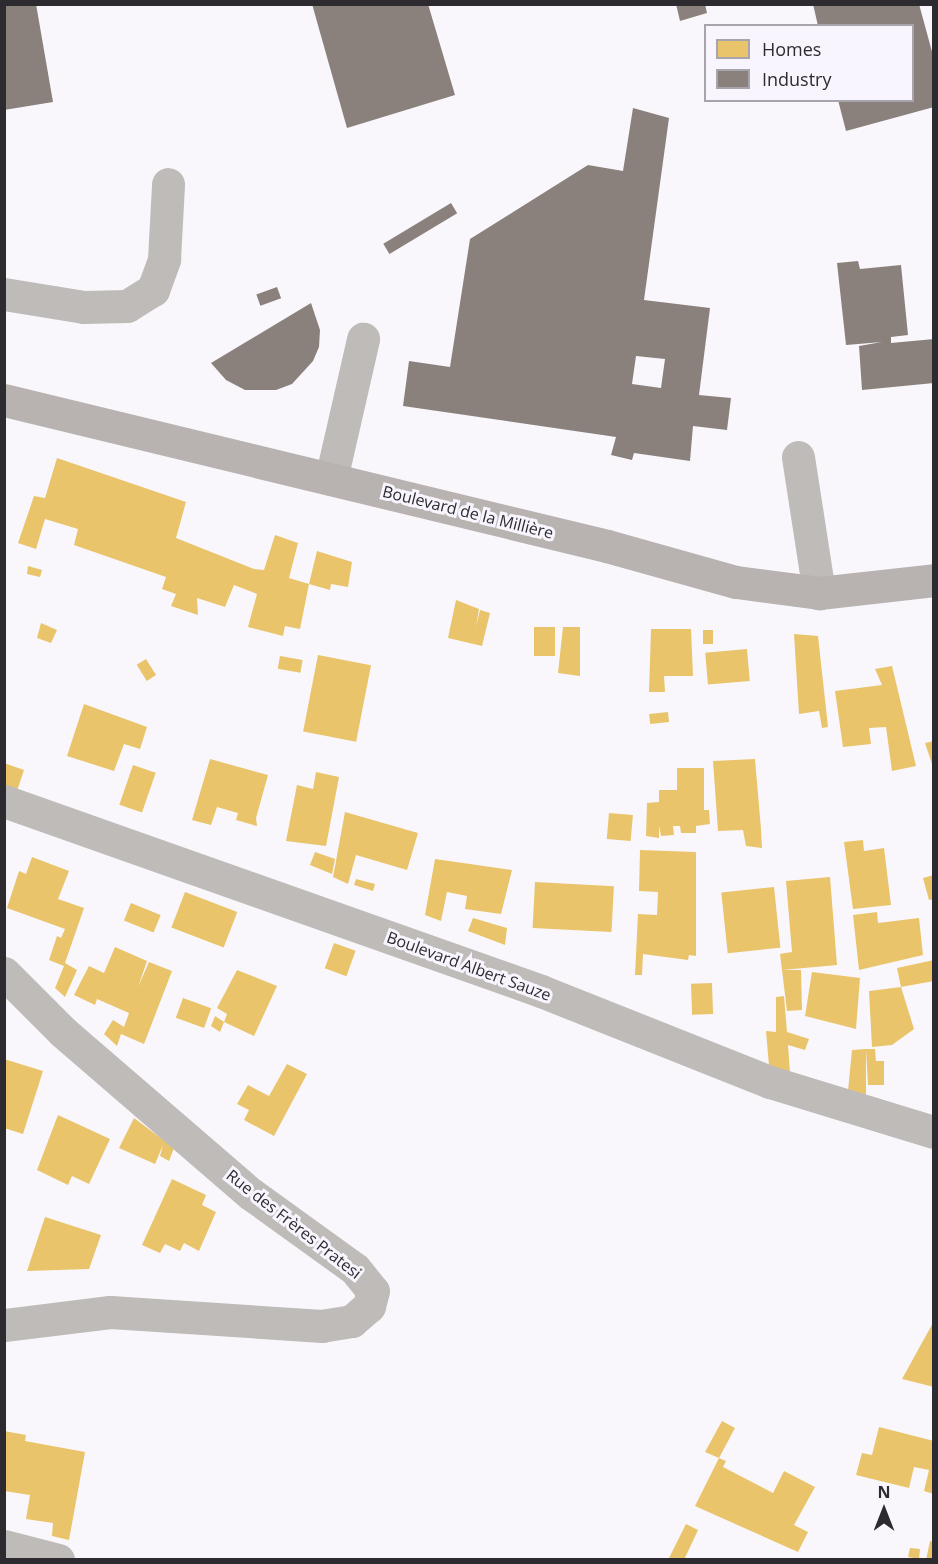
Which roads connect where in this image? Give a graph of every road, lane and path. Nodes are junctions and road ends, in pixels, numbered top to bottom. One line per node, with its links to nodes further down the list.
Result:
1 (168, 184): 2 (street)
2 (4, 294)
3 (363, 339): 6 (street)
4 (4, 400): 6 (main road, Boulevard de la Millière)
5 (798, 457): 8 (street)
6 (331, 479): 8 (main road, Boulevard de la Millière)
7 (933, 580): 8 (main road, Boulevard de la Millière)
8 (819, 593)
9 (4, 801): 11 (street, Boulevard Albert Sauze)
10 (4, 973): 12 (street, Rue des Frères Pratesi)
11 (933, 1132)
12 (4, 1325)
13 (4, 1546): 14 (street)
14 (58, 1560)

